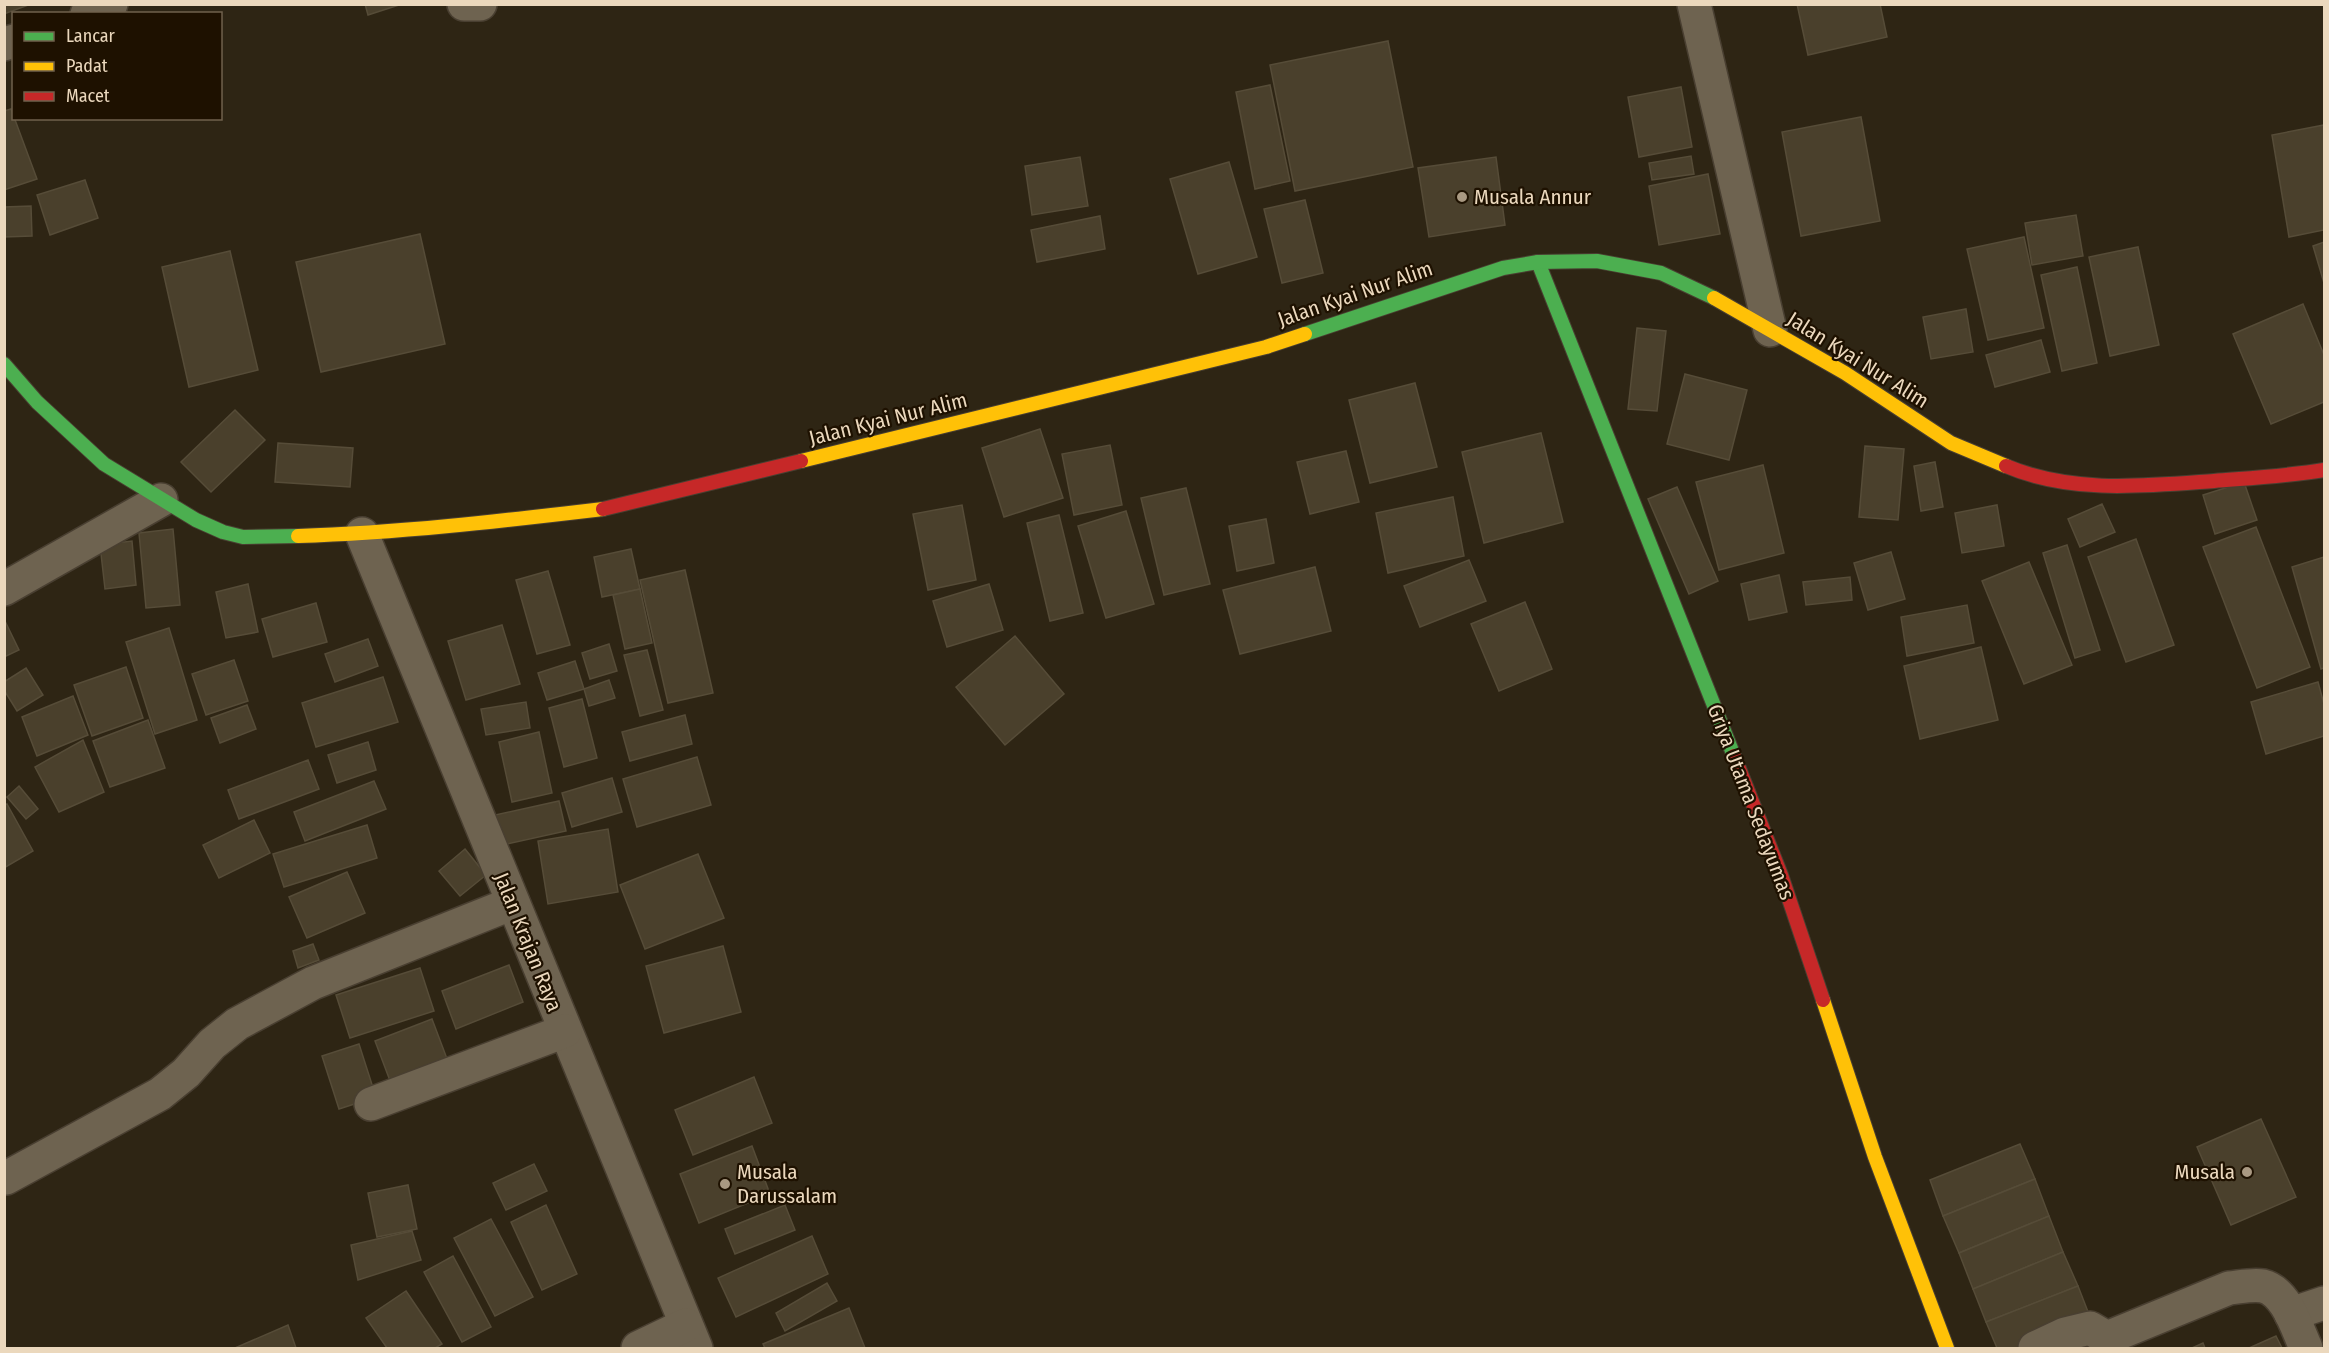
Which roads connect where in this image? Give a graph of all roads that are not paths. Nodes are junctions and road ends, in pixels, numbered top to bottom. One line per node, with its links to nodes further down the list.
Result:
1 (111, 4): 3 (street)
2 (1694, 4): 5 (street)
3 (92, 12)
4 (1538, 261): 5 (street, Jalan Kyai Nur Alim); 9 (street, Jalan Kyai Nur Alim); 20 (street, Griya Utama Sedayumas)
5 (1770, 330): 7 (street, Jalan Kyai Nur Alim)
6 (4, 364): 8 (street, Jalan Kyai Nur Alim)
7 (2325, 470)
8 (161, 500): 9 (street, Jalan Kyai Nur Alim); 10 (street)
9 (362, 534): 11 (street, Jalan Krajan Raya)
10 (4, 589)
11 (513, 903): 12 (street, Jalan Krajan Raya); 14 (street)
12 (565, 1032): 13 (street); 17 (street, Jalan Krajan Raya)
13 (371, 1104)
14 (6, 1178)
15 (2325, 1303): 16 (street)
16 (2291, 1314): 18 (street); 22 (street)
17 (691, 1337): 19 (street)
18 (2110, 1343): 21 (street)
19 (638, 1348)
20 (1947, 1348)
21 (2035, 1348)
22 (2306, 1348)

